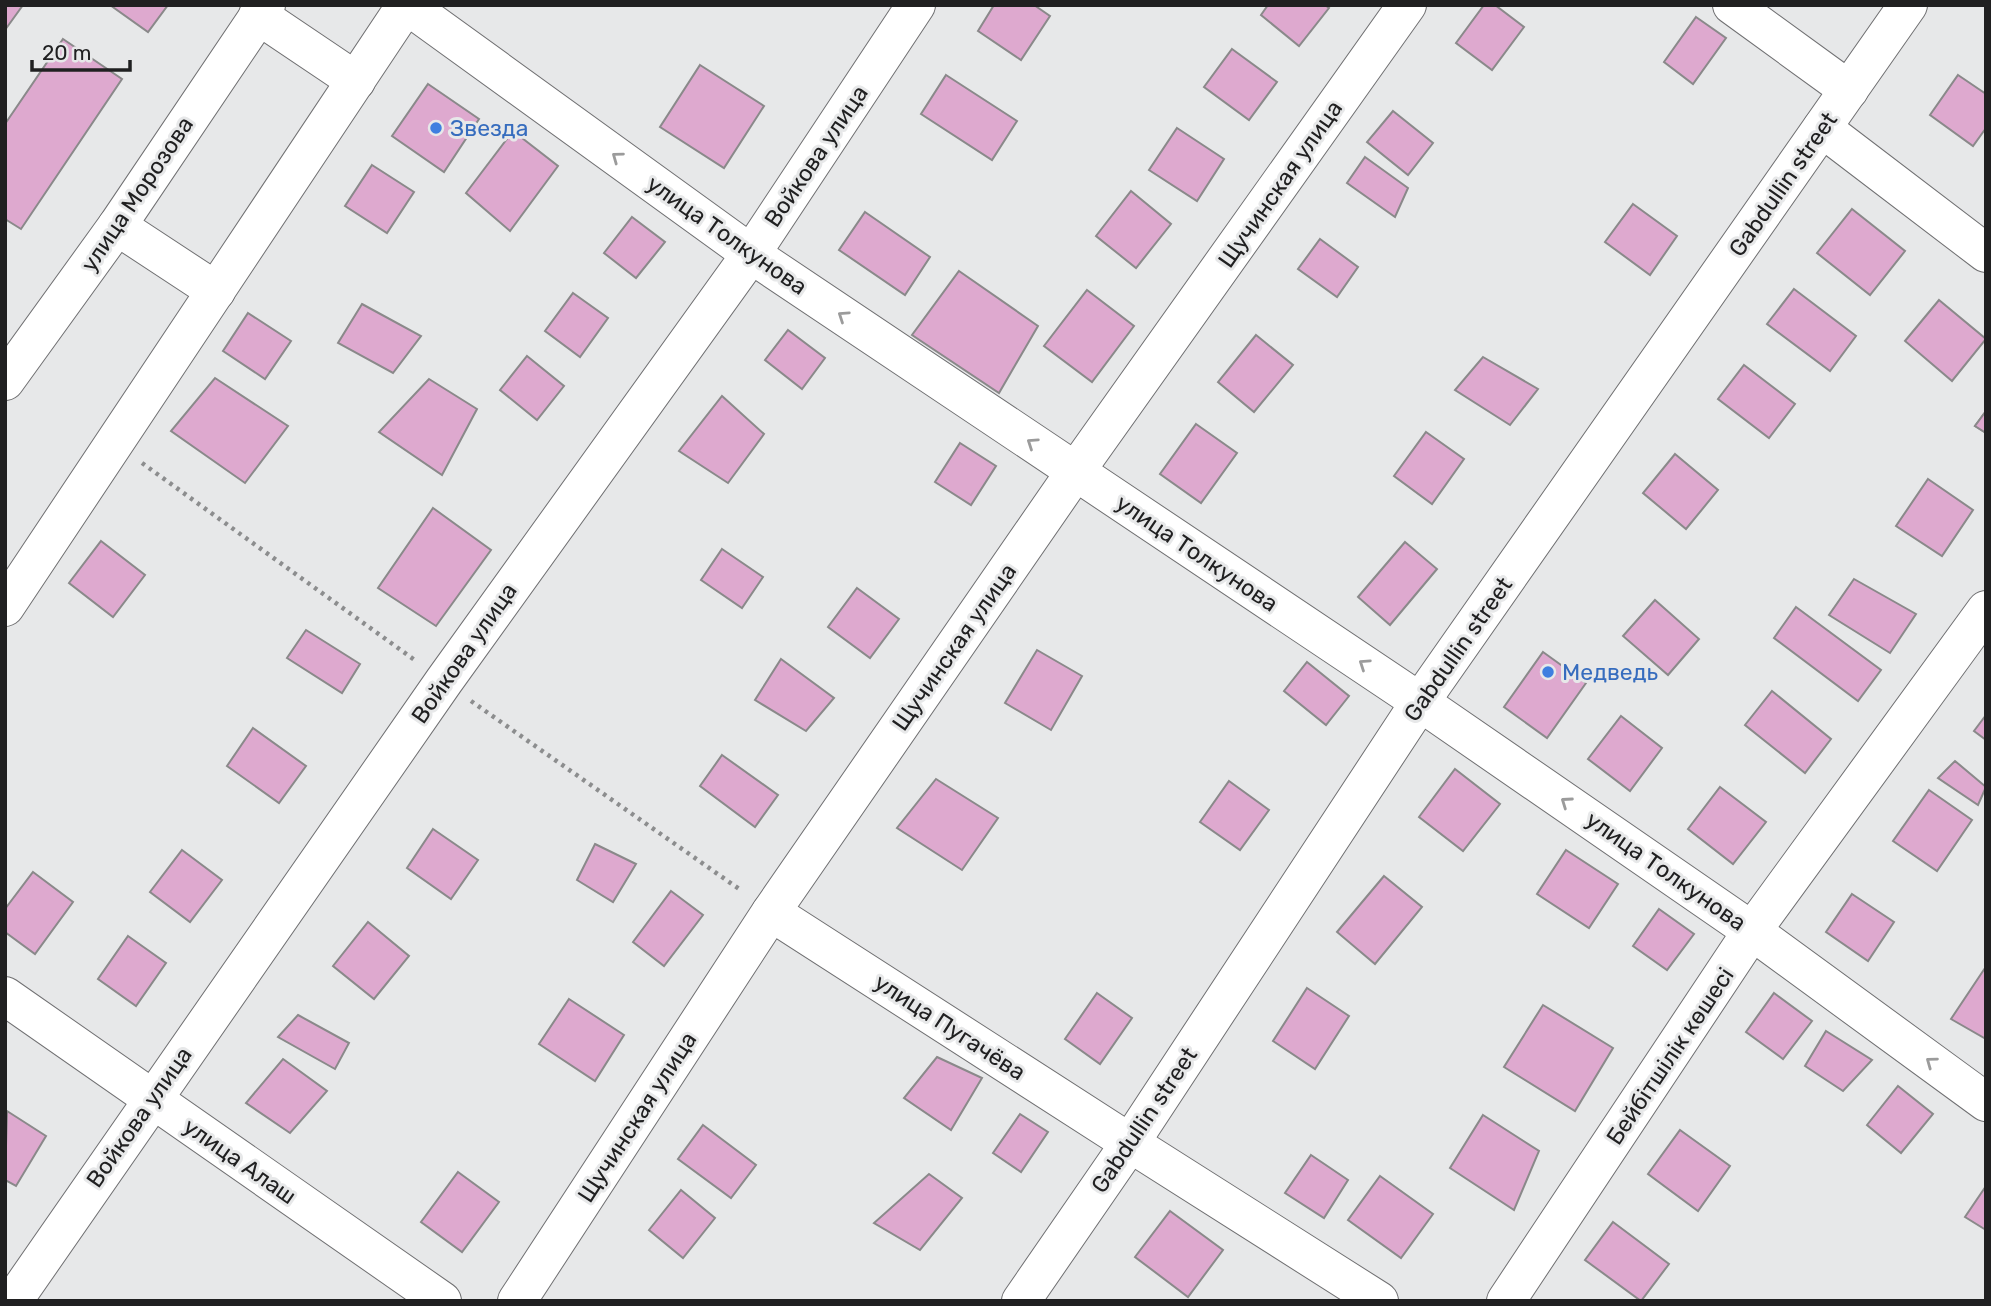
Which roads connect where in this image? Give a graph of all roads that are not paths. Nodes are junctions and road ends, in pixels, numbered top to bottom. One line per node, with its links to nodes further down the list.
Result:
1 (407, 5): 7 (street); 12 (street, улица Толкунова, one-way to 1)
2 (916, 5): 12 (street, Войкова улица)
3 (1407, 5): 15 (street, Щучинская улица)
4 (1732, 5): 8 (street)
5 (1908, 5): 8 (street, Gabdullin street)
6 (262, 10): 7 (street); 10 (street, улица Морозова)
7 (356, 82): 13 (street)
8 (1849, 90): 9 (street, Gabdullin street)
9 (1822, 128): 11 (street); 18 (street, Gabdullin street)
10 (117, 226): 13 (street); 14 (street, улица Морозова)
11 (1986, 253)
12 (751, 254): 15 (street, улица Толкунова, one-way to 12); 22 (street, Войкова улица)
13 (216, 291): 16 (street)
14 (5, 381)
15 (1075, 472): 18 (street, улица Толкунова, one-way to 15); 19 (street, Щучинская улица)
16 (5, 607)
17 (1986, 610): 20 (street, Бейбітшілік көшесі)
18 (1420, 702): 20 (street, улица Толкунова, one-way to 18); 24 (street, Gabdullin street)
19 (771, 912): 24 (street, улица Пугачёва); 27 (street, Щучинская улица)
20 (1752, 931): 23 (street, улица Толкунова, one-way to 20); 30 (street, Бейбітшілік көшесі)
21 (5, 996): 22 (street, улица Алаш)
22 (152, 1099): 25 (street, Войкова улица); 26 (street, улица Алаш)
23 (1986, 1102)
24 (1130, 1143): 28 (street, Gabdullin street); 29 (street, улица Пугачёва)
25 (13, 1301)
26 (442, 1301)
27 (517, 1301)
28 (1021, 1301)
29 (1379, 1301)
30 (1506, 1301)

